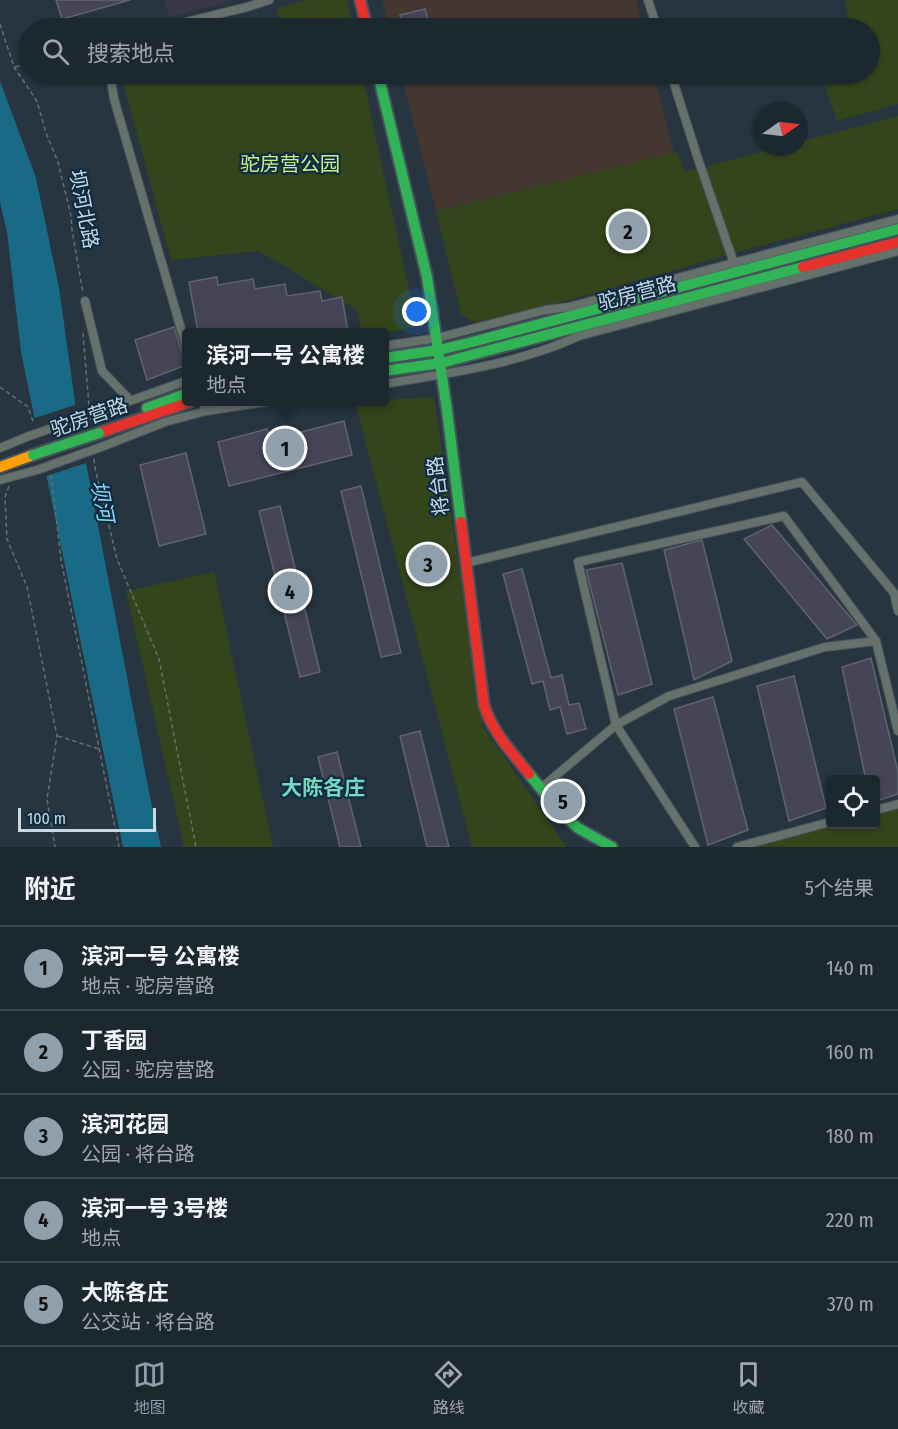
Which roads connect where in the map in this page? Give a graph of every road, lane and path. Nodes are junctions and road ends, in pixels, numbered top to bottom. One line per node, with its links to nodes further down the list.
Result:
1 (269, 0): 4 (street)
2 (360, 0): 5 (street)
3 (648, 0): 6 (street)
4 (202, 18)
5 (364, 18)
6 (654, 18)
7 (0, 24): 9 (path, 坝河北路)
8 (18, 67): 9 (path)
9 (14, 68): 10 (path, 坝河北路)
10 (18, 74)
11 (25, 84): 20 (path, 坝河北路)
12 (112, 84): 22 (street)
13 (380, 84): 23 (street, 将台路)
14 (674, 84): 19 (street)
15 (898, 219): 19 (street)
16 (898, 230): 19 (street, 驼房营路)
17 (898, 242): 27 (street, 驼房营路)
18 (898, 250): 27 (street)
19 (735, 268): 23 (street); 25 (street, 驼房营路)
20 (85, 301): 33 (street)
21 (83, 328): 38 (path)
22 (182, 332)
23 (437, 338): 24 (street); 25 (street, 将台路)
24 (389, 345)
25 (439, 350): 26 (street, 驼房营路); 27 (street, 将台路)
26 (389, 357)
27 (441, 369): 28 (street, 驼房营路); 30 (street); 49 (street, 将台路)
28 (389, 371)
29 (182, 382): 33 (street)
30 (389, 383)
31 (0, 387): 39 (path)
32 (182, 396): 40 (street, 驼房营路)
33 (130, 400): 38 (street)
34 (182, 404): 40 (street, 驼房营路)
35 (204, 406): 37 (street)
36 (239, 406): 37 (street)
37 (206, 411): 47 (street, bridge)
38 (92, 414): 41 (street, bridge)
39 (35, 428)
40 (98, 429): 42 (street, 驼房营路)
41 (0, 447)
42 (33, 452): 44 (street, 驼房营路); 45 (street, 驼房营路)
43 (94, 457): 63 (path)
44 (0, 460)
45 (0, 467)
46 (48, 470): 56 (path)
47 (13, 477): 48 (street); 55 (path)
48 (0, 480)
49 (466, 563): 50 (street); 57 (street, 将台路)
50 (896, 592): 51 (street)
51 (898, 611)
52 (876, 641): 53 (street); 53 (street); 54 (street)
53 (616, 725): 57 (street); 65 (street)
54 (898, 731)
55 (57, 736): 56 (path); 61 (path)
56 (99, 749): 62 (path)
57 (540, 789): 64 (street, 将台路)
58 (898, 804): 59 (street)
59 (880, 809)
60 (826, 823): 66 (street)
61 (55, 847)
62 (119, 847)
63 (196, 847)
64 (612, 847)
65 (695, 847)
66 (737, 847)

